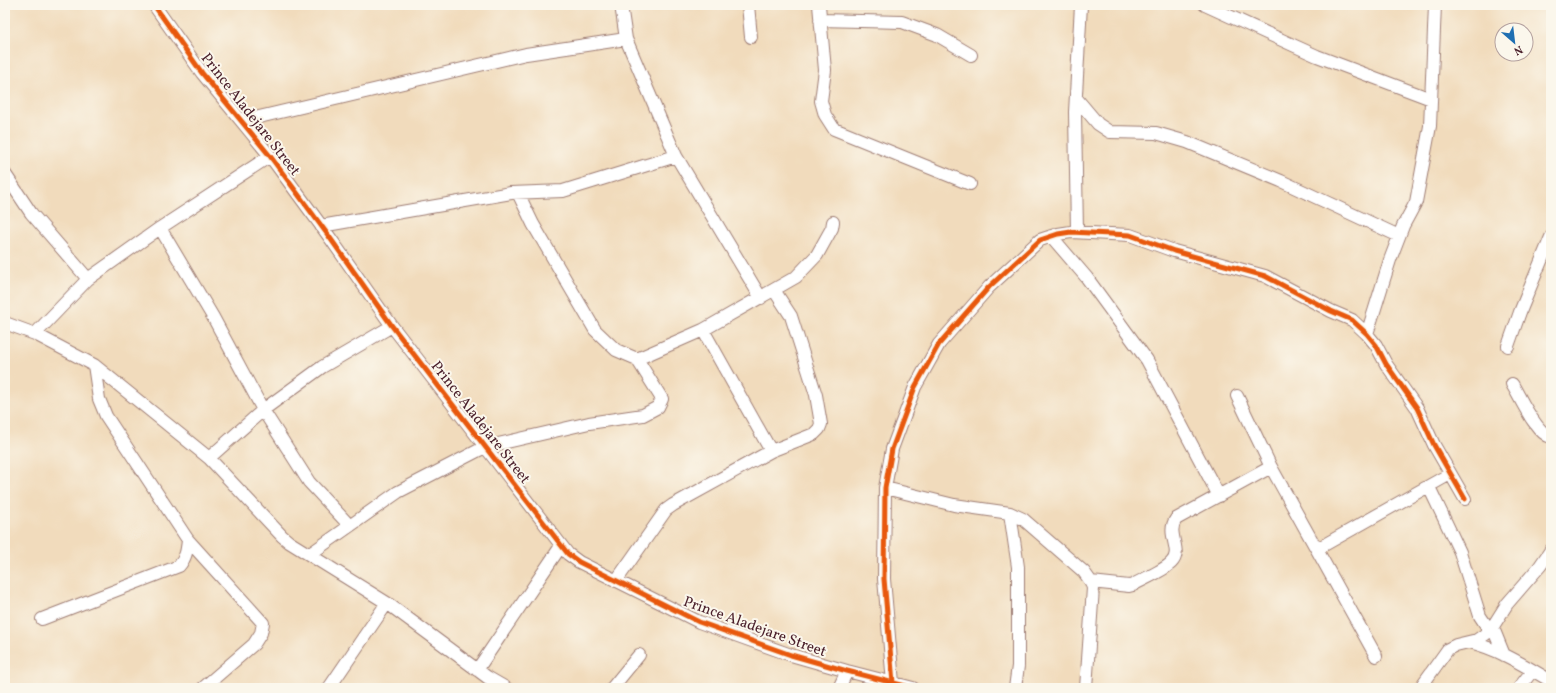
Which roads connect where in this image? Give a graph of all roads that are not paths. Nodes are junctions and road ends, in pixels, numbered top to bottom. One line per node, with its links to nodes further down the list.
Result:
1 (154, 5): 14 (street, Prince Aladejare Street)
2 (621, 5): 10 (street)
3 (748, 5): 9 (street)
4 (819, 5): 8 (street)
5 (1081, 5): 12 (street)
6 (1205, 5): 13 (street)
7 (1435, 5): 13 (street)
8 (820, 20): 11 (street); 18 (street)
9 (751, 37)
10 (626, 39): 14 (street); 16 (street)
11 (971, 55)
12 (1076, 98): 23 (street); 25 (street)
13 (1431, 99): 25 (street)
14 (242, 121): 15 (street, Prince Aladejare Street)
15 (270, 156): 21 (street, Prince Aladejare Street); 22 (street)
16 (676, 156): 19 (street); 29 (street)
17 (5, 174): 27 (street)
18 (970, 184)
19 (518, 193): 21 (street); 36 (street)
20 (833, 222): 28 (street)
21 (321, 226): 31 (street, Prince Aladejare Street)
22 (160, 228): 27 (street); 40 (street)
23 (1077, 232): 24 (street); 34 (street)
24 (1051, 236): 48 (street); 49 (street)
25 (1399, 236): 34 (street)
26 (1551, 237): 35 (street)
27 (88, 279): 33 (street)
28 (774, 290): 29 (street); 43 (street)
29 (761, 298): 32 (street)
30 (5, 324): 33 (street)
31 (392, 326): 40 (street); 42 (street, Prince Aladejare Street)
32 (703, 330): 36 (street); 43 (street)
33 (35, 334): 37 (street)
34 (1367, 334): 46 (street)
35 (1508, 346)
36 (637, 359): 42 (street)
37 (94, 366): 44 (street); 53 (street)
38 (1512, 384): 41 (street)
39 (1237, 396): 45 (street)
40 (263, 410): 44 (street); 52 (street)
41 (1551, 437)
42 (485, 447): 52 (street); 54 (street, Prince Aladejare Street)
43 (771, 451): 58 (street)
44 (208, 458): 57 (street)
45 (1271, 466): 49 (street); 55 (street)
46 (1450, 474): 47 (street); 50 (street)
47 (1429, 487): 55 (street); 62 (street)
48 (885, 488): 51 (street); 72 (street)
49 (1219, 496): 59 (street)
50 (1465, 499)
51 (1010, 513): 59 (street); 79 (street)
52 (350, 526): 57 (street)
53 (188, 540): 61 (street); 73 (street)
54 (561, 546): 58 (street, Prince Aladejare Street); 67 (street)
55 (1317, 549): 66 (street)
56 (1551, 550): 62 (street)
57 (310, 554): 60 (street)
58 (616, 581): 68 (street, Prince Aladejare Street)
59 (1091, 582): 80 (street)
60 (387, 603): 67 (street); 74 (street)
61 (42, 619)
62 (1491, 630): 63 (street); 65 (street)
63 (1469, 642): 65 (street); 81 (street)
64 (639, 655): 76 (street)
65 (1504, 655): 69 (street)
66 (1376, 656)
67 (477, 670): 71 (street)
68 (847, 671): 72 (street, Prince Aladejare Street); 77 (street)
69 (1532, 671): 70 (street); 82 (street)
70 (1551, 681)
71 (484, 683): 75 (street)
72 (893, 683): 78 (street, Prince Aladejare Street)
73 (203, 688)
74 (329, 688)
75 (506, 688)
76 (612, 688)
77 (839, 688)
78 (913, 688)
79 (1015, 688)
80 (1086, 688)
81 (1420, 688)
82 (1519, 688)

